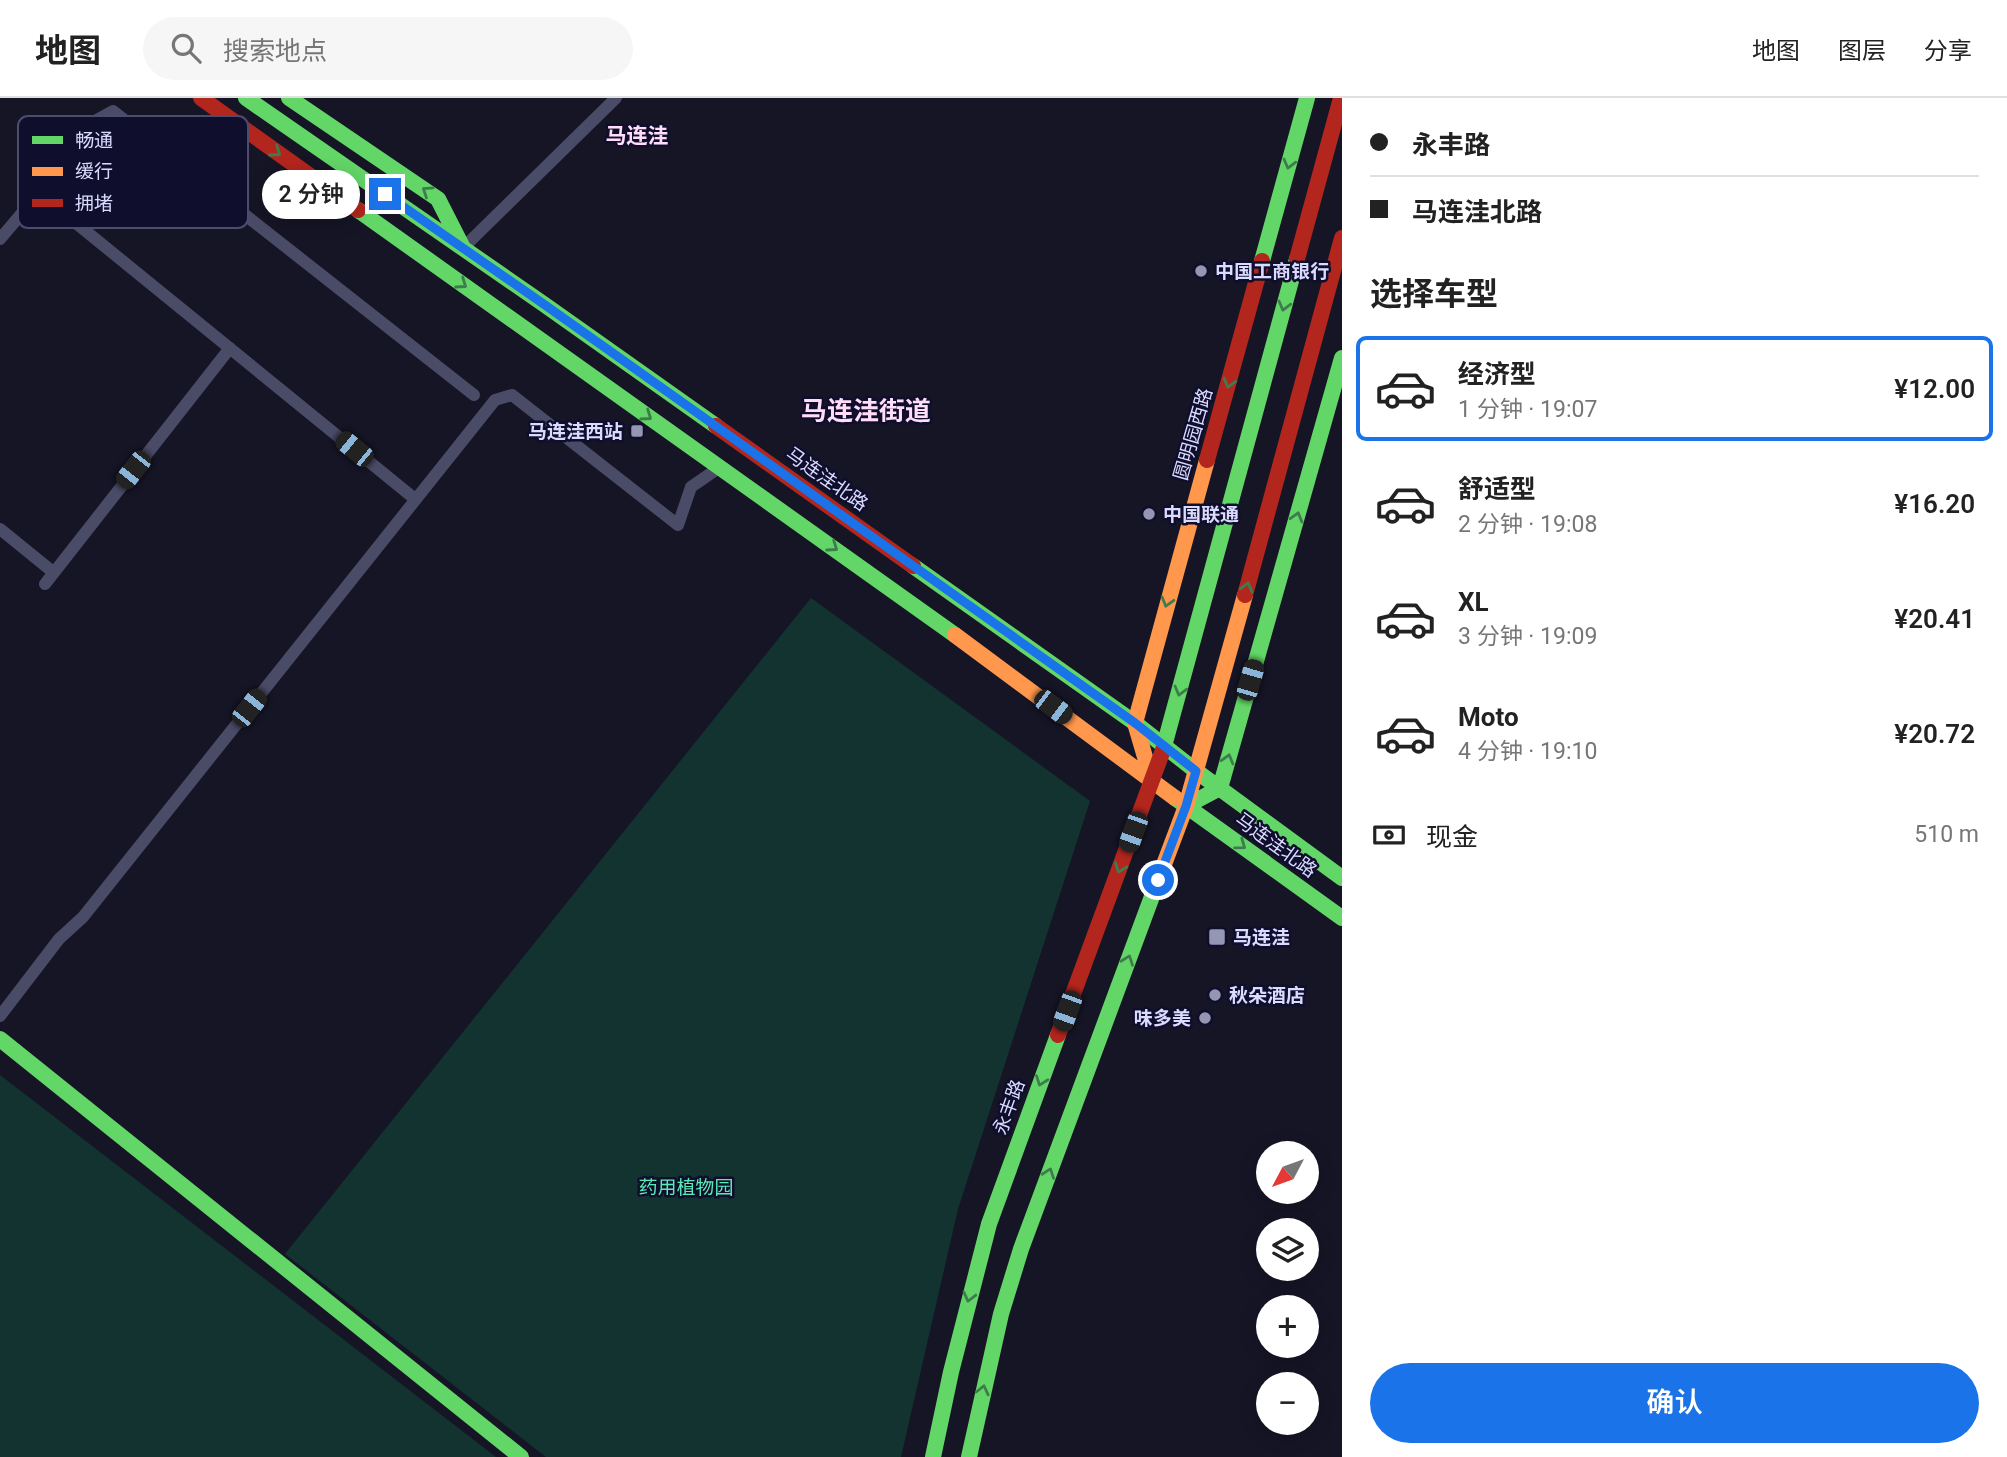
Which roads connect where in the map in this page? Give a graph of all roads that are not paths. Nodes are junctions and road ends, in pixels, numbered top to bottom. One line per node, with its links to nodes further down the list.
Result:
1 (201, 98): 9 (main road, one-way to 9)
2 (246, 98): 16 (main road, 马连洼北路)
3 (289, 98): 16 (main road, 马连洼北路, one-way to 3)
4 (616, 98): 16 (street)
5 (1307, 98): 25 (main road, 圆明园西路, one-way to 25)
6 (1340, 98): 26 (main road, one-way to 26)
7 (104, 116): 8 (street)
8 (119, 116)
9 (226, 116)
10 (248, 131): 20 (main road, one-way to 20)
11 (248, 217): 19 (street)
12 (18, 218): 15 (street)
13 (82, 228): 17 (street)
14 (1342, 238): 27 (main road, one-way to 14)
15 (0, 239)
16 (463, 248): 25 (main road, 马连洼北路)
17 (230, 348): 21 (street); 23 (street)
18 (1342, 358): 29 (main road, one-way to 18)
19 (474, 395)
20 (720, 467): 21 (street); 28 (main road, one-way to 28)
21 (415, 499): 33 (street)
22 (0, 529): 23 (street)
23 (52, 572): 24 (street)
24 (45, 584)
25 (1135, 723): 26 (main road, 马连洼北路); 28 (main road)
26 (1165, 745): 27 (main road, 马连洼北路); 28 (main road, 永丰路)
27 (1196, 771): 29 (main road, 马连洼北路); 30 (main road)
28 (1152, 781): 30 (main road, 马连洼北路); 36 (main road, 永丰路, one-way to 36)
29 (1220, 788): 30 (main road); 31 (main road, 马连洼北路)
30 (1186, 806): 32 (main road, 马连洼北路, one-way to 32); 37 (main road, one-way to 30)
31 (1342, 878)
32 (1342, 918)
33 (0, 1016)
34 (0, 1039): 35 (main road)
35 (521, 1457)
36 (933, 1457)
37 (969, 1457)

